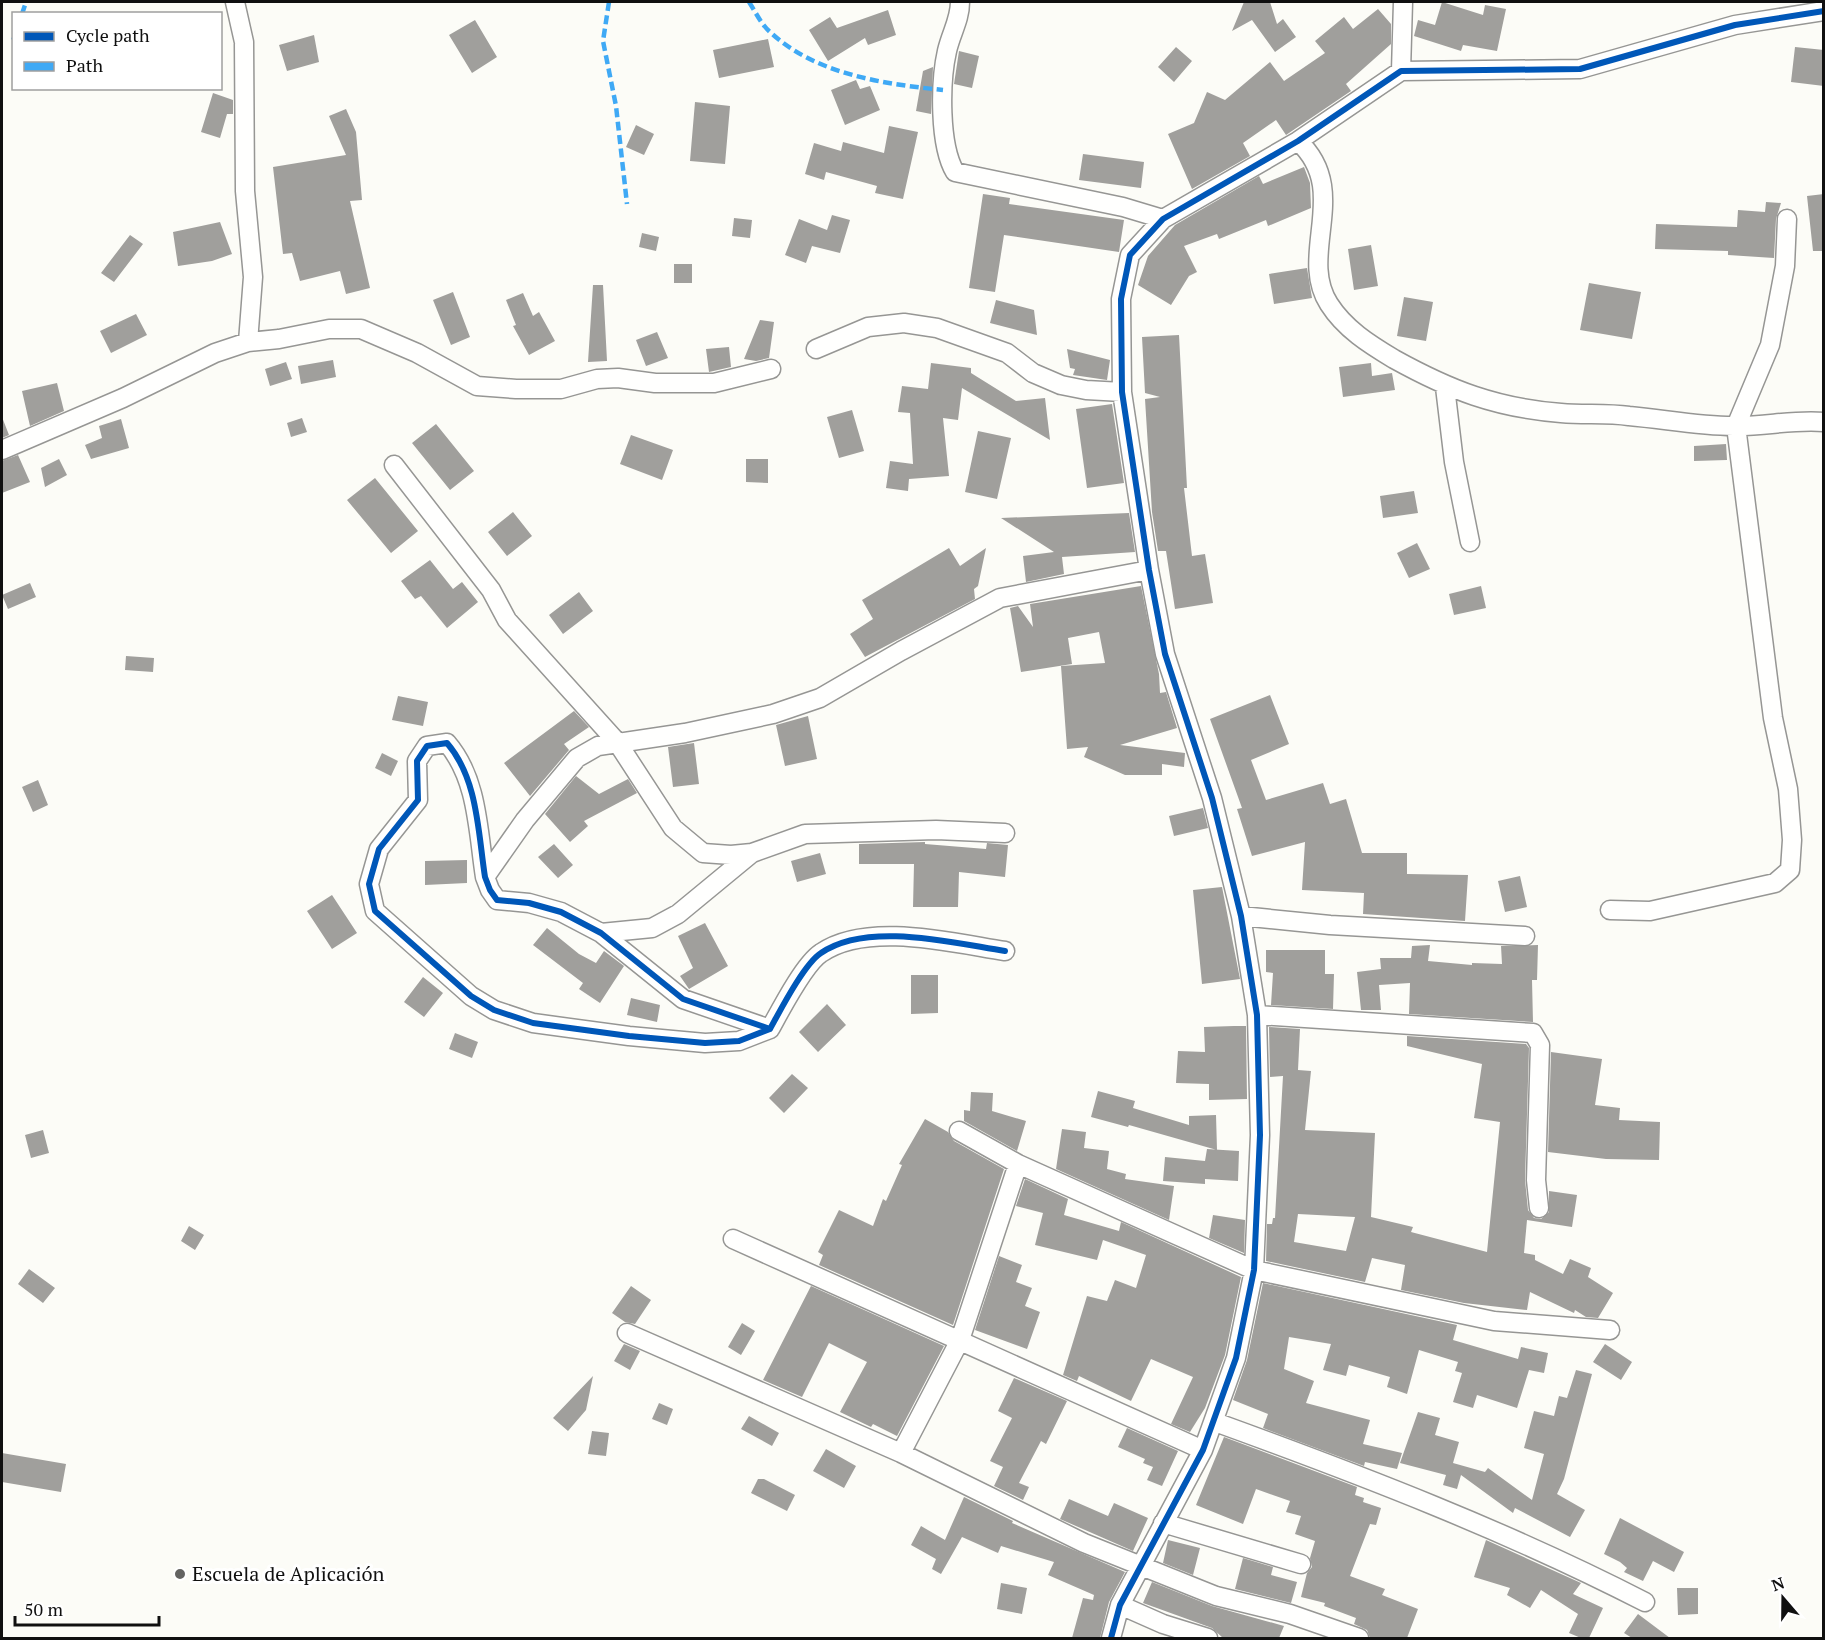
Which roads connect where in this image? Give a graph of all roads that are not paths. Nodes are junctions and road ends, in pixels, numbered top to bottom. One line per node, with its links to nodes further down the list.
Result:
1 (235, 2): 9 (street)
2 (960, 2): 7 (street)
3 (1403, 2): 5 (street)
4 (1824, 11): 5 (street)
5 (1401, 71): 6 (street)
6 (1298, 141): 7 (street); 12 (street)
7 (1163, 219): 13 (street)
8 (1787, 219): 15 (street)
9 (248, 342): 11 (street); 16 (street)
10 (816, 349): 13 (street)
11 (771, 369)
12 (1445, 387): 15 (street); 18 (street)
13 (1122, 392): 19 (street)
14 (1824, 422): 15 (street)
15 (1736, 426): 24 (street)
16 (2, 450)
17 (394, 465): 20 (street)
18 (1470, 542)
19 (1149, 570): 20 (street); 25 (street)
20 (617, 742): 22 (street); 23 (street)
21 (1005, 833): 22 (street)
22 (752, 853): 26 (street)
23 (486, 877): 26 (street); 30 (street)
24 (1610, 910)
25 (1241, 916): 27 (street); 29 (street)
26 (601, 933): 30 (street)
27 (1525, 936)
28 (1005, 951): 30 (street)
29 (1257, 1015): 33 (street); 35 (street)
30 (770, 1029)
31 (959, 1131): 32 (street)
32 (1018, 1164): 35 (street); 38 (street)
33 (1539, 1208)
34 (733, 1239): 38 (street)
35 (1254, 1270): 36 (street); 39 (street)
36 (1610, 1330)
37 (627, 1333): 41 (street)
38 (960, 1340): 40 (street); 41 (street)
39 (1215, 1422): 40 (street); 45 (street)
40 (1203, 1450): 42 (street)
41 (901, 1453): 44 (street)
42 (1162, 1523): 43 (street); 44 (street)
43 (1301, 1563)
44 (1141, 1566): 46 (street); 49 (street)
45 (1645, 1602)
46 (1120, 1605): 47 (street); 48 (street)
47 (1111, 1638)
48 (1208, 1638)
49 (1359, 1638)

